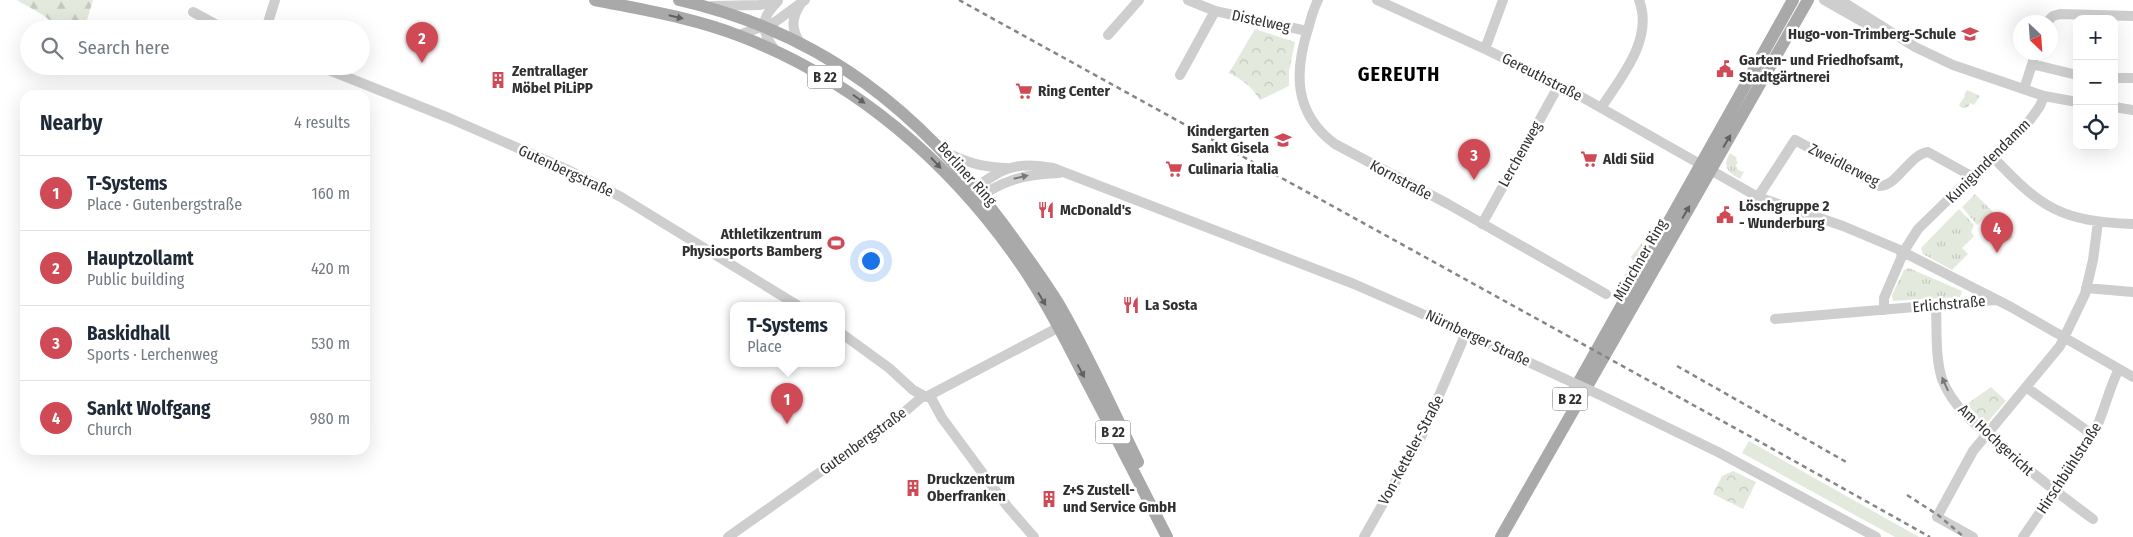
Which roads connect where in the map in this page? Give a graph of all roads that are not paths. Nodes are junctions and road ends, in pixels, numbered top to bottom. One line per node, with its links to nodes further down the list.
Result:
1 (275, 0): 22 (street)
2 (595, 0): 25 (main road, Berliner Ring / B 22, one-way to 25)
3 (680, 0): 16 (main road, Berliner Ring / B 22)
4 (777, 0): 16 (street); 23 (street)
5 (1140, 0): 26 (street)
6 (1188, 0): 17 (street, Distelweg)
7 (1318, 0): 24 (street, Kornstraße)
8 (1377, 0): 29 (street, Gereuthstraße)
9 (1503, 0): 29 (street)
10 (1639, 0): 42 (street)
11 (1793, 0): 48 (main road, Münchner Ring / B 22)
12 (1808, 0): 48 (main road, Münchner Ring / B 22, one-way to 12)
13 (1824, 0): 28 (street)
14 (1840, 0): 28 (street)
15 (804, 1): 23 (street); 27 (street)
16 (704, 6): 23 (main road, Berliner Ring / B 22)
17 (1215, 11): 24 (street, Distelweg); 35 (street, Distelweg)
18 (193, 12): 21 (street)
19 (2056, 15): 20 (street)
20 (2133, 16)
21 (208, 20)
22 (269, 20)
23 (764, 27): 25 (street); 27 (main road, Berliner Ring / B 22); 30 (street)
24 (1307, 31): 54 (street, Kornstraße)
25 (739, 35): 30 (main road, Berliner Ring / B 22)
26 (1108, 35)
27 (799, 41): 45 (main road, Berliner Ring / B 22)
28 (1915, 47): 39 (street)
29 (1485, 49): 38 (street, Gereuthstraße)
30 (775, 50): 51 (main road, Berliner Ring / B 22, one-way to 51)
31 (2033, 60): 32 (street)
32 (2032, 64): 33 (street); 39 (street)
33 (2073, 74)
34 (342, 75): 61 (street, Gutenbergstraße)
35 (1180, 75)
36 (2118, 78): 37 (street)
37 (2133, 78)
38 (1559, 85): 42 (street, Gereuthstraße); 54 (street, Lerchenweg)
39 (2024, 89): 40 (street)
40 (2044, 96): 41 (street); 46 (street, Kunigundendamm)
41 (2073, 101)
42 (1601, 108): 48 (street, Gereuthstraße)
43 (2118, 108): 44 (street)
44 (2133, 110)
45 (942, 150): 47 (street); 51 (main road, Berliner Ring / B 22)
46 (1993, 157): 50 (street, Kunigundendamm); 53 (street)
47 (1007, 168): 49 (street, Nürnberger Straße); 51 (street, Nürnberger Straße)
48 (1705, 168): 52 (street, Gereuthstraße); 82 (main road, Münchner Ring / B 22); 83 (main road, Münchner Ring / B 22, one-way to 48)
49 (1065, 172): 51 (street, Nürnberger Straße, one-way to 49); 66 (street, Nürnberger Straße)
50 (1972, 177): 52 (street, Zweidlerweg); 56 (street, Kunigundendamm)
51 (974, 195): 65 (main road, Berliner Ring / B 22)
52 (1758, 197): 56 (street, Gereuthstraße)
53 (2098, 222): 55 (street); 57 (street)
54 (1482, 224): 59 (street, Kornstraße)
55 (2133, 224)
56 (1904, 252): 60 (street, Gereuthstraße); 63 (street, Kunigundendamm)
57 (2086, 288): 58 (street); 68 (street)
58 (2133, 292)
59 (1606, 294)
60 (1997, 300): 62 (street, Erlichstraße); 68 (street, Erlichstraße)
61 (792, 302)
62 (1936, 306): 63 (street, Erlichstraße); 73 (street, Am Hochgericht, one-way to 62)
63 (1884, 310): 64 (street, Erlichstraße)
64 (1775, 319)
65 (1063, 325): 72 (street, Gutenbergstraße); 79 (main road, Berliner Ring / B 22, one-way to 79); 80 (main road, Berliner Ring / B 22)
66 (1466, 333): 81 (street, Von-Ketteler-Straße); 84 (street, Nürnberger Straße, bridge)
67 (845, 336): 72 (street, Gutenbergstraße)
68 (2064, 338): 69 (street, Erlichstraße); 71 (street)
69 (2120, 369): 70 (street, Erlichstraße); 74 (street, Hirschbühlstraße)
70 (2133, 377)
71 (2026, 387): 73 (street); 74 (street)
72 (926, 396): 77 (street, Gutenbergstraße); 78 (street, Gutenbergstraße)
73 (1987, 434): 75 (street, Am Hochgericht); 85 (street)
74 (2093, 435): 75 (street, Hirschbühlstraße)
75 (2054, 491): 76 (street, Am Hochgericht); 86 (street, Hirschbühlstraße)
76 (2093, 519)
77 (728, 537)
78 (1034, 537)
79 (1167, 537)
80 (1176, 537)
81 (1364, 537)
82 (1491, 537)
83 (1501, 537)
84 (1876, 537)
85 (1973, 537)
86 (2024, 537)

